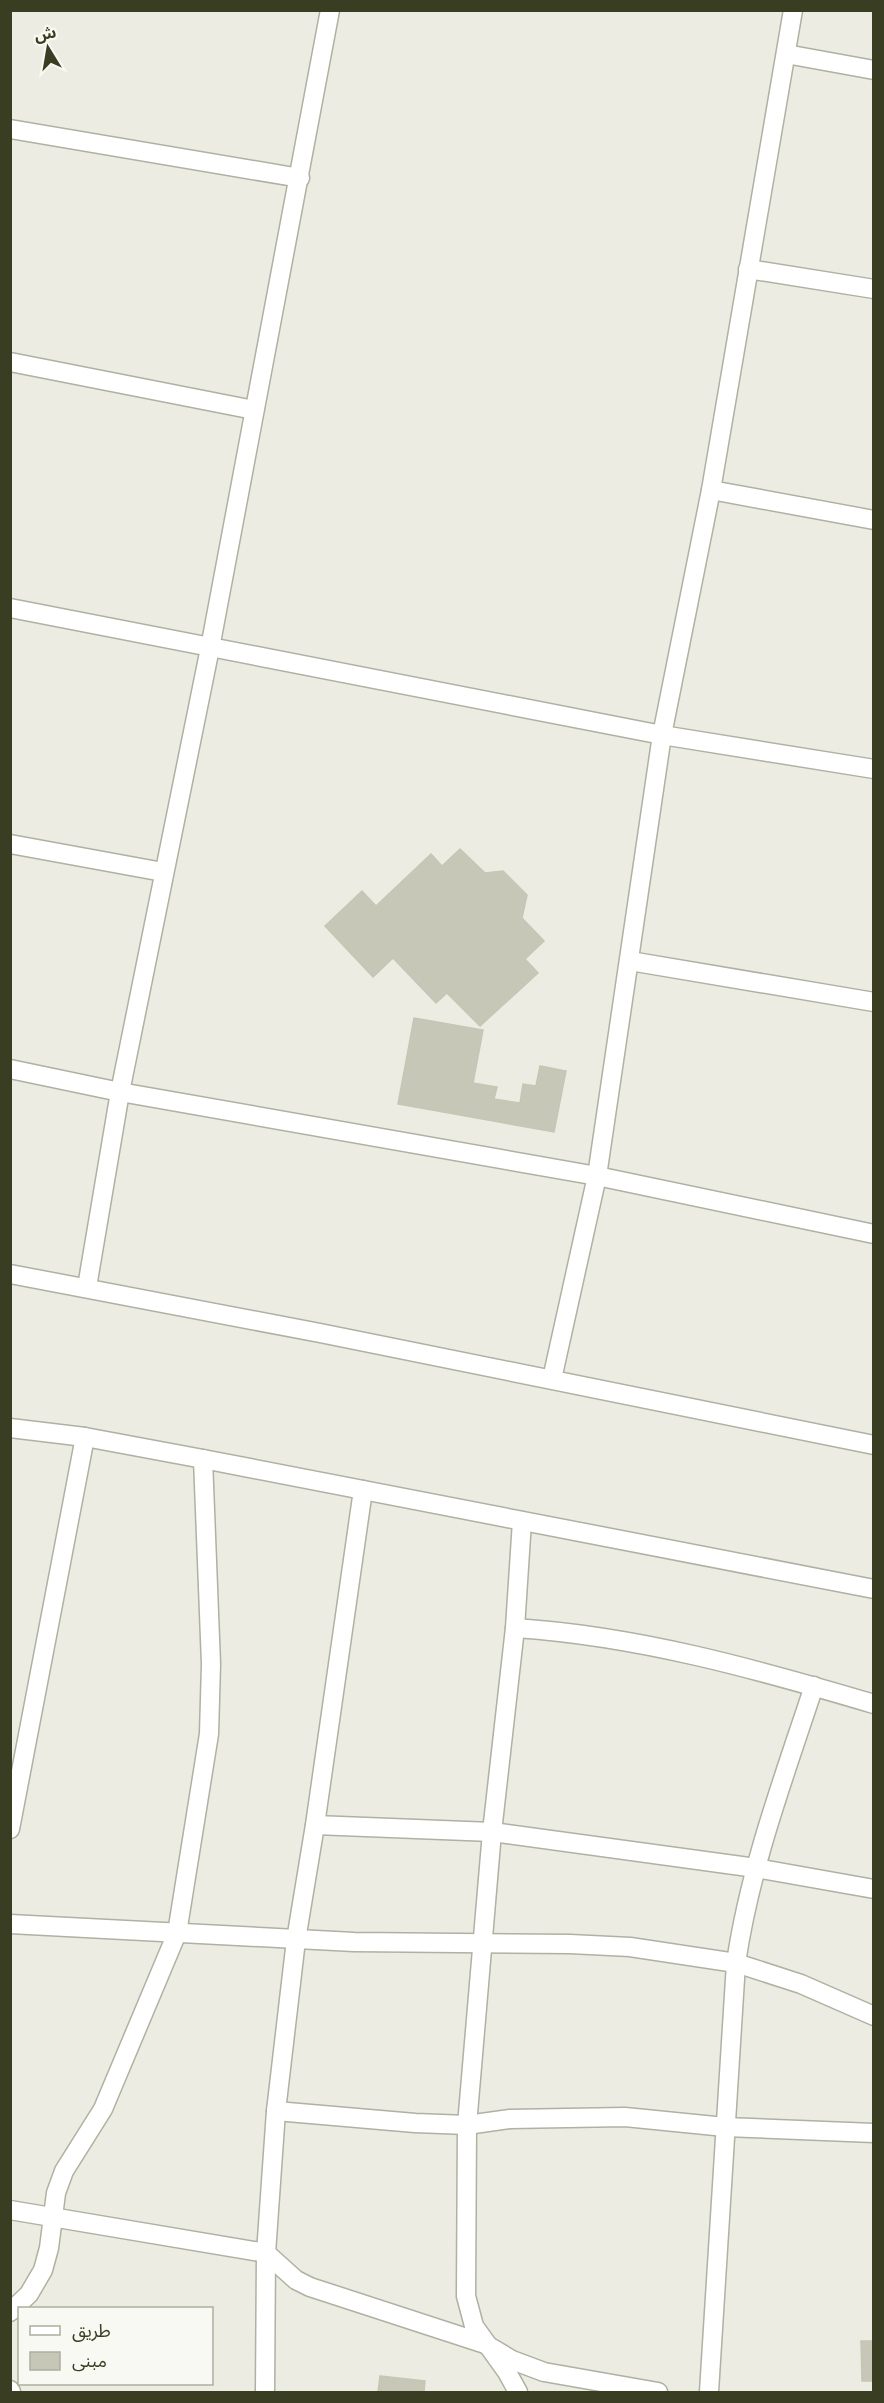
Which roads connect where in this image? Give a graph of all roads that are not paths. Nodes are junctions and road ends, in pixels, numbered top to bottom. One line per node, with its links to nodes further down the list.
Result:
1 (330, 10): 6 (street)
2 (793, 10): 3 (street)
3 (786, 54): 4 (street); 7 (street)
4 (873, 70)
5 (10, 129): 6 (street)
6 (300, 178): 10 (street)
7 (748, 269): 8 (street); 11 (street)
8 (873, 289)
9 (10, 362): 10 (street)
10 (254, 410): 14 (street)
11 (711, 490): 12 (street); 15 (street)
12 (873, 520)
13 (10, 608): 14 (street)
14 (210, 648): 15 (street); 18 (street)
15 (662, 735): 16 (street); 19 (street)
16 (873, 769)
17 (10, 844): 18 (street)
18 (163, 872): 22 (street)
19 (630, 961): 20 (street); 23 (street)
20 (873, 1002)
21 (10, 1069): 22 (street)
22 (120, 1092): 23 (street); 26 (street)
23 (597, 1176): 24 (street); 27 (street)
24 (873, 1234)
25 (10, 1274): 26 (street)
26 (87, 1287): 27 (street)
27 (552, 1379): 30 (street)
28 (10, 1428): 29 (street)
29 (85, 1437): 31 (street); 39 (street)
30 (873, 1445)
31 (203, 1459): 32 (street); 44 (street)
32 (363, 1490): 33 (street); 38 (street)
33 (522, 1521): 34 (street); 35 (street)
34 (873, 1589)
35 (515, 1628): 36 (street); 40 (street)
36 (814, 1686): 37 (street); 41 (street)
37 (873, 1704)
38 (315, 1826): 40 (street); 45 (street)
39 (10, 1829)
40 (492, 1832): 41 (street); 46 (street)
41 (756, 1868): 42 (street); 47 (street)
42 (873, 1889)
43 (10, 1924): 44 (street)
44 (177, 1933): 45 (street); 54 (street)
45 (296, 1940): 46 (street); 49 (street)
46 (484, 1943): 47 (street); 50 (street)
47 (736, 1963): 48 (street); 51 (street)
48 (873, 2016)
49 (276, 2111): 50 (street); 55 (street)
50 (467, 2124): 51 (street); 57 (street)
51 (725, 2127): 52 (street); 61 (street)
52 (873, 2133)
53 (10, 2210): 54 (street)
54 (53, 2217): 55 (street); 56 (street)
55 (266, 2253): 57 (street); 58 (street)
56 (10, 2312)
57 (485, 2344): 59 (street); 60 (street)
58 (265, 2392)
59 (518, 2392)
60 (658, 2392)
61 (709, 2392)

